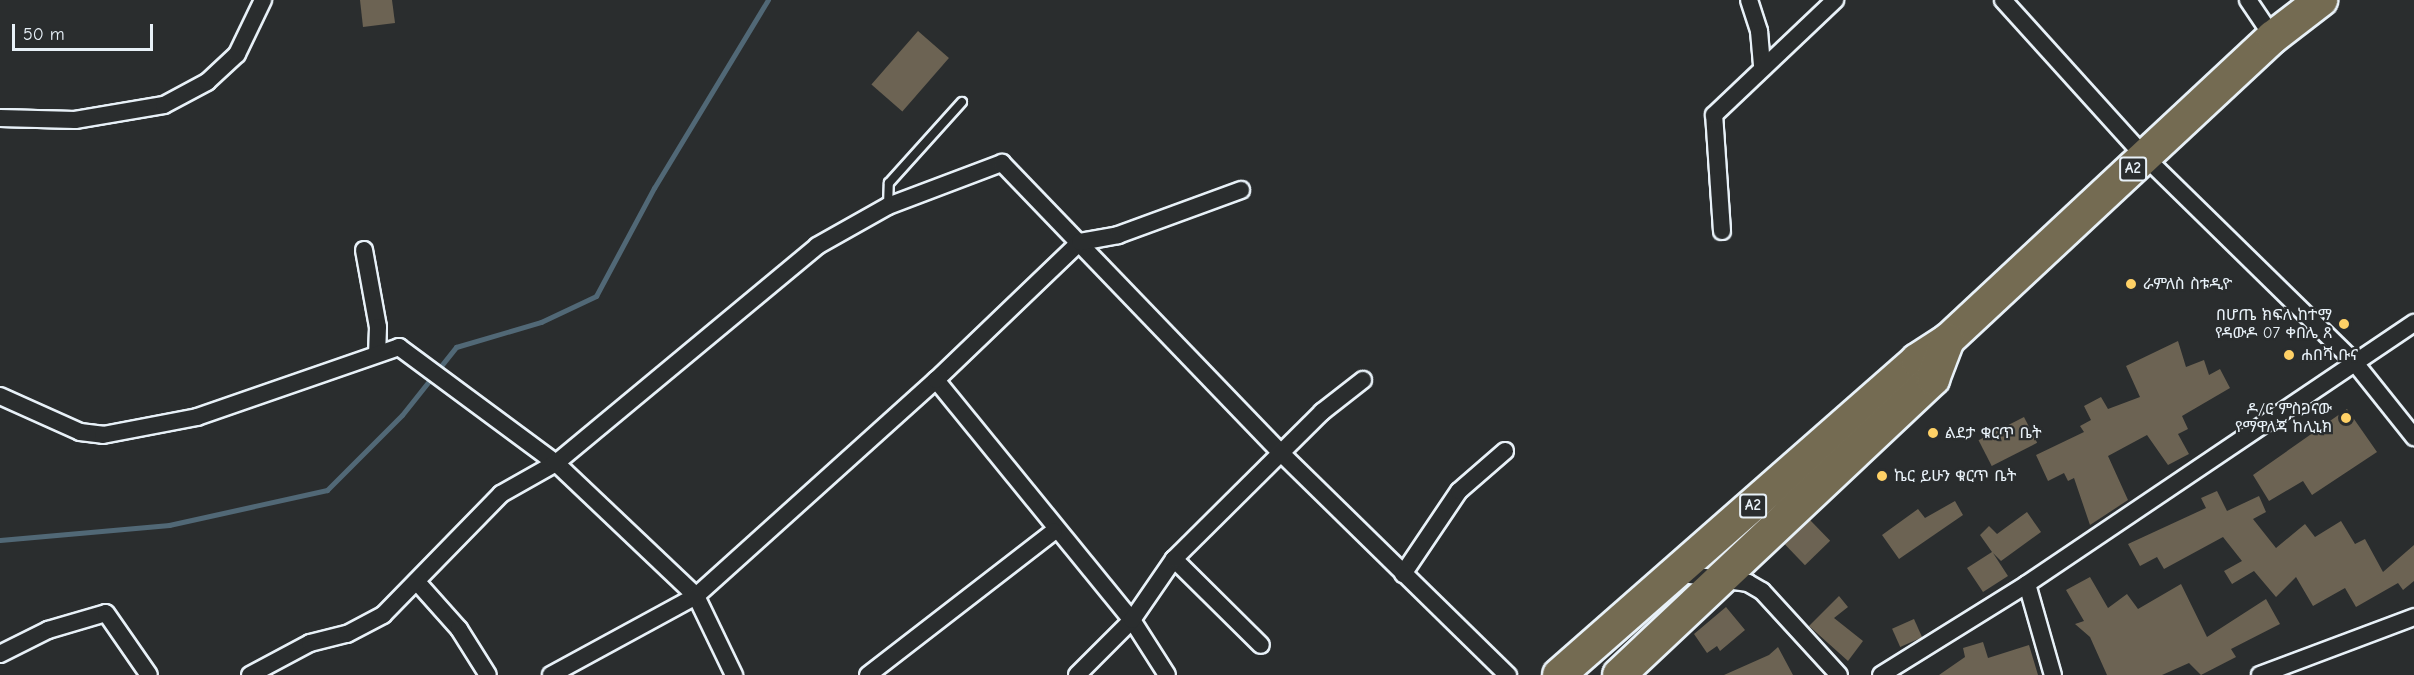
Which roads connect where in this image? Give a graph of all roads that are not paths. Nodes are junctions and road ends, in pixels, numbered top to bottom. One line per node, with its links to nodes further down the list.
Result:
1 (263, 0): 10 (street)
2 (1749, 0): 8 (street)
3 (1835, 0): 8 (street)
4 (2003, 0): 11 (street)
5 (2248, 0): 7 (street)
6 (2321, 0): 7 (highway, A2)
7 (2273, 37): 11 (highway, A2)
8 (1762, 67): 14 (street)
9 (962, 102): 13 (lane)
10 (0, 118)
11 (2145, 157): 19 (street); 27 (highway, A2)
12 (1240, 190): 15 (street)
13 (888, 206): 15 (street); 26 (street)
14 (1722, 231)
15 (1080, 242): 20 (street); 25 (street)
16 (364, 250): 18 (street)
17 (2414, 323): 19 (street)
18 (376, 352): 22 (street); 26 (street)
19 (2355, 363): 23 (street); 34 (street)
20 (936, 380): 28 (street); 35 (street)
21 (1363, 380): 25 (street)
22 (0, 396)
23 (2414, 437)
24 (1505, 451): 31 (street)
25 (1283, 455): 29 (street); 31 (street)
26 (556, 463): 33 (street); 35 (street)
27 (1792, 491): 30 (highway, A2); 32 (highway, A2)
28 (1054, 531): 37 (street); 45 (street)
29 (1174, 559): 37 (street); 38 (street)
30 (1676, 573): 32 (street); 49 (highway, A2)
31 (1403, 574): 48 (street)
32 (1722, 582): 50 (highway, A2); 51 (street)
33 (418, 583): 41 (street); 42 (street)
34 (2027, 584): 52 (street); 53 (street)
35 (696, 596): 43 (street); 44 (street)
36 (2414, 618): 54 (street)
37 (1132, 620): 46 (street); 47 (street)
38 (1261, 645)
39 (0, 654): 40 (street)
40 (149, 675)
41 (250, 675)
42 (488, 675)
43 (551, 675)
44 (734, 675)
45 (868, 675)
46 (1077, 675)
47 (1167, 675)
48 (1508, 675)
49 (1559, 675)
50 (1619, 675)
51 (1839, 675)
52 (1881, 675)
53 (2052, 675)
54 (2260, 675)

